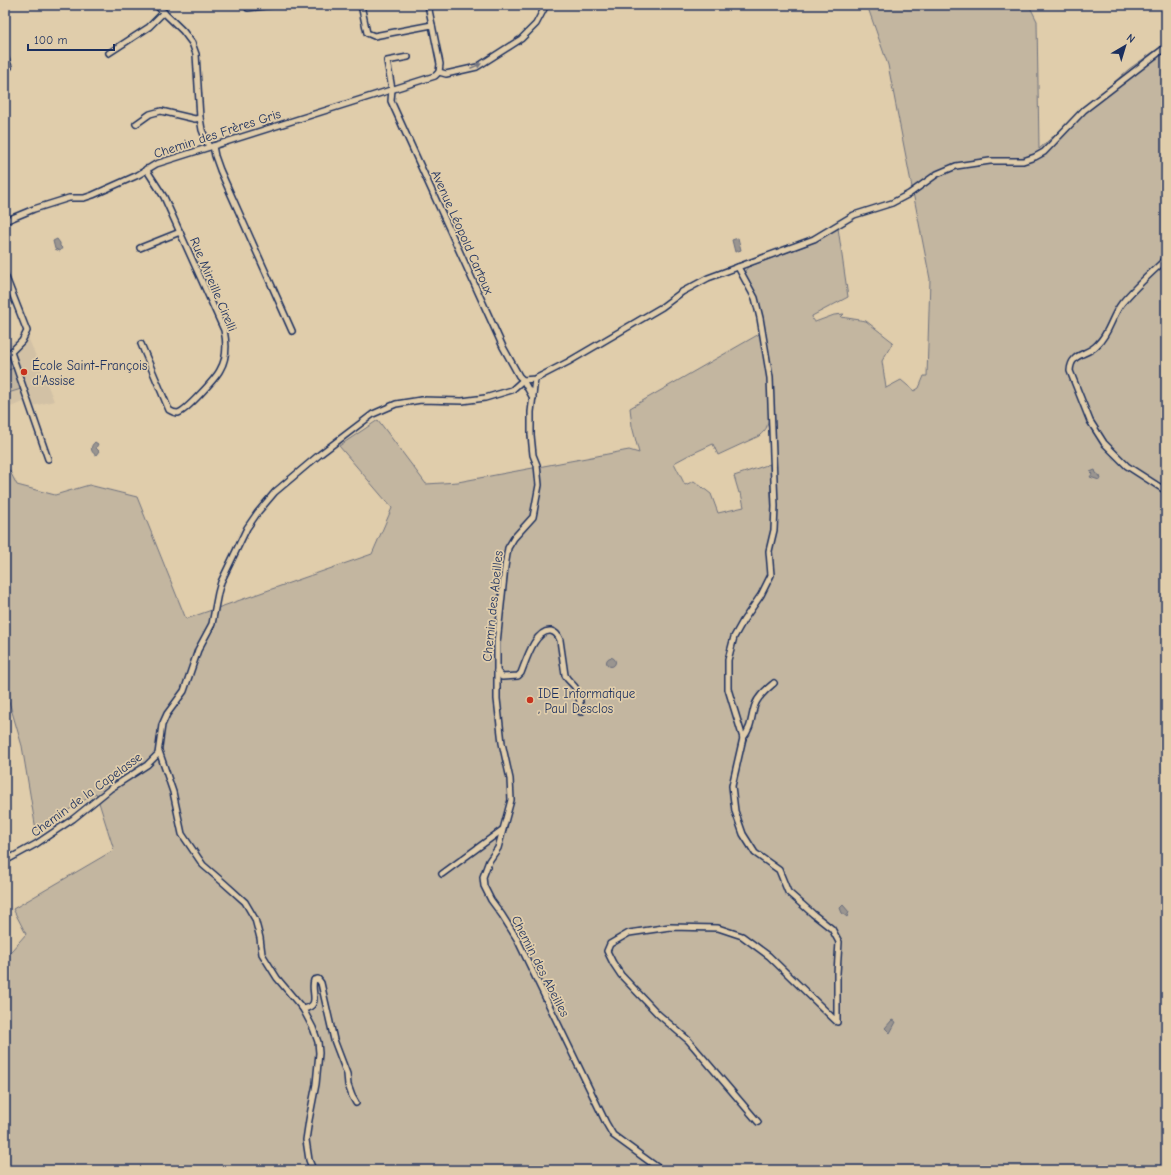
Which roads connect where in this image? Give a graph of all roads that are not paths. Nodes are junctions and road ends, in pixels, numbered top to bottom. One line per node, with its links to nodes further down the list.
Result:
1 (156, 5): 7 (street)
2 (272, 5): 6 (street)
3 (361, 5): 8 (street)
4 (428, 5): 8 (street)
5 (545, 7): 14 (street, one-way to 5)
6 (248, 8)
7 (164, 12): 10 (street); 16 (street)
8 (432, 25): 14 (street)
9 (1166, 47): 24 (street)
10 (109, 53)
11 (5, 57): 13 (street)
12 (408, 57): 15 (street, Avenue Léopold Cartoux)
13 (9, 67)
14 (439, 72): 15 (street, Chemin des Frères Gris)
15 (392, 89): 18 (street, Chemin des Frères Gris); 29 (street, Avenue Léopold Cartoux)
16 (200, 118): 17 (street); 18 (street)
17 (136, 124)
18 (211, 146): 19 (street, Chemin des Frères Gris); 26 (street)
19 (146, 170): 20 (street, Chemin des Frères Gris); 21 (street, Rue Mireille Cirelli)
20 (5, 221)
21 (180, 232): 22 (street); 27 (street, Rue Mireille Cirelli)
22 (140, 248)
23 (1166, 259): 32 (street)
24 (738, 267): 28 (street); 36 (street)
25 (5, 275): 31 (street)
26 (292, 331)
27 (141, 344)
28 (535, 379): 29 (street); 30 (street, Chemin des Abeilles)
29 (523, 380): 30 (street); 37 (street, Chemin de la Capelasse)
30 (533, 398): 33 (street, Chemin des Abeilles)
31 (48, 459)
32 (1166, 491)
33 (497, 671): 35 (street); 38 (street, Chemin des Abeilles)
34 (774, 683): 36 (street)
35 (581, 712)
36 (743, 738): 43 (street)
37 (159, 750): 39 (street, Chemin de la Capelasse); 41 (street)
38 (502, 830): 40 (street); 45 (street, Chemin des Abeilles)
39 (5, 861)
40 (442, 874)
41 (303, 1009): 42 (street); 44 (street)
42 (356, 1103)
43 (758, 1122)
44 (313, 1170)
45 (661, 1170)

